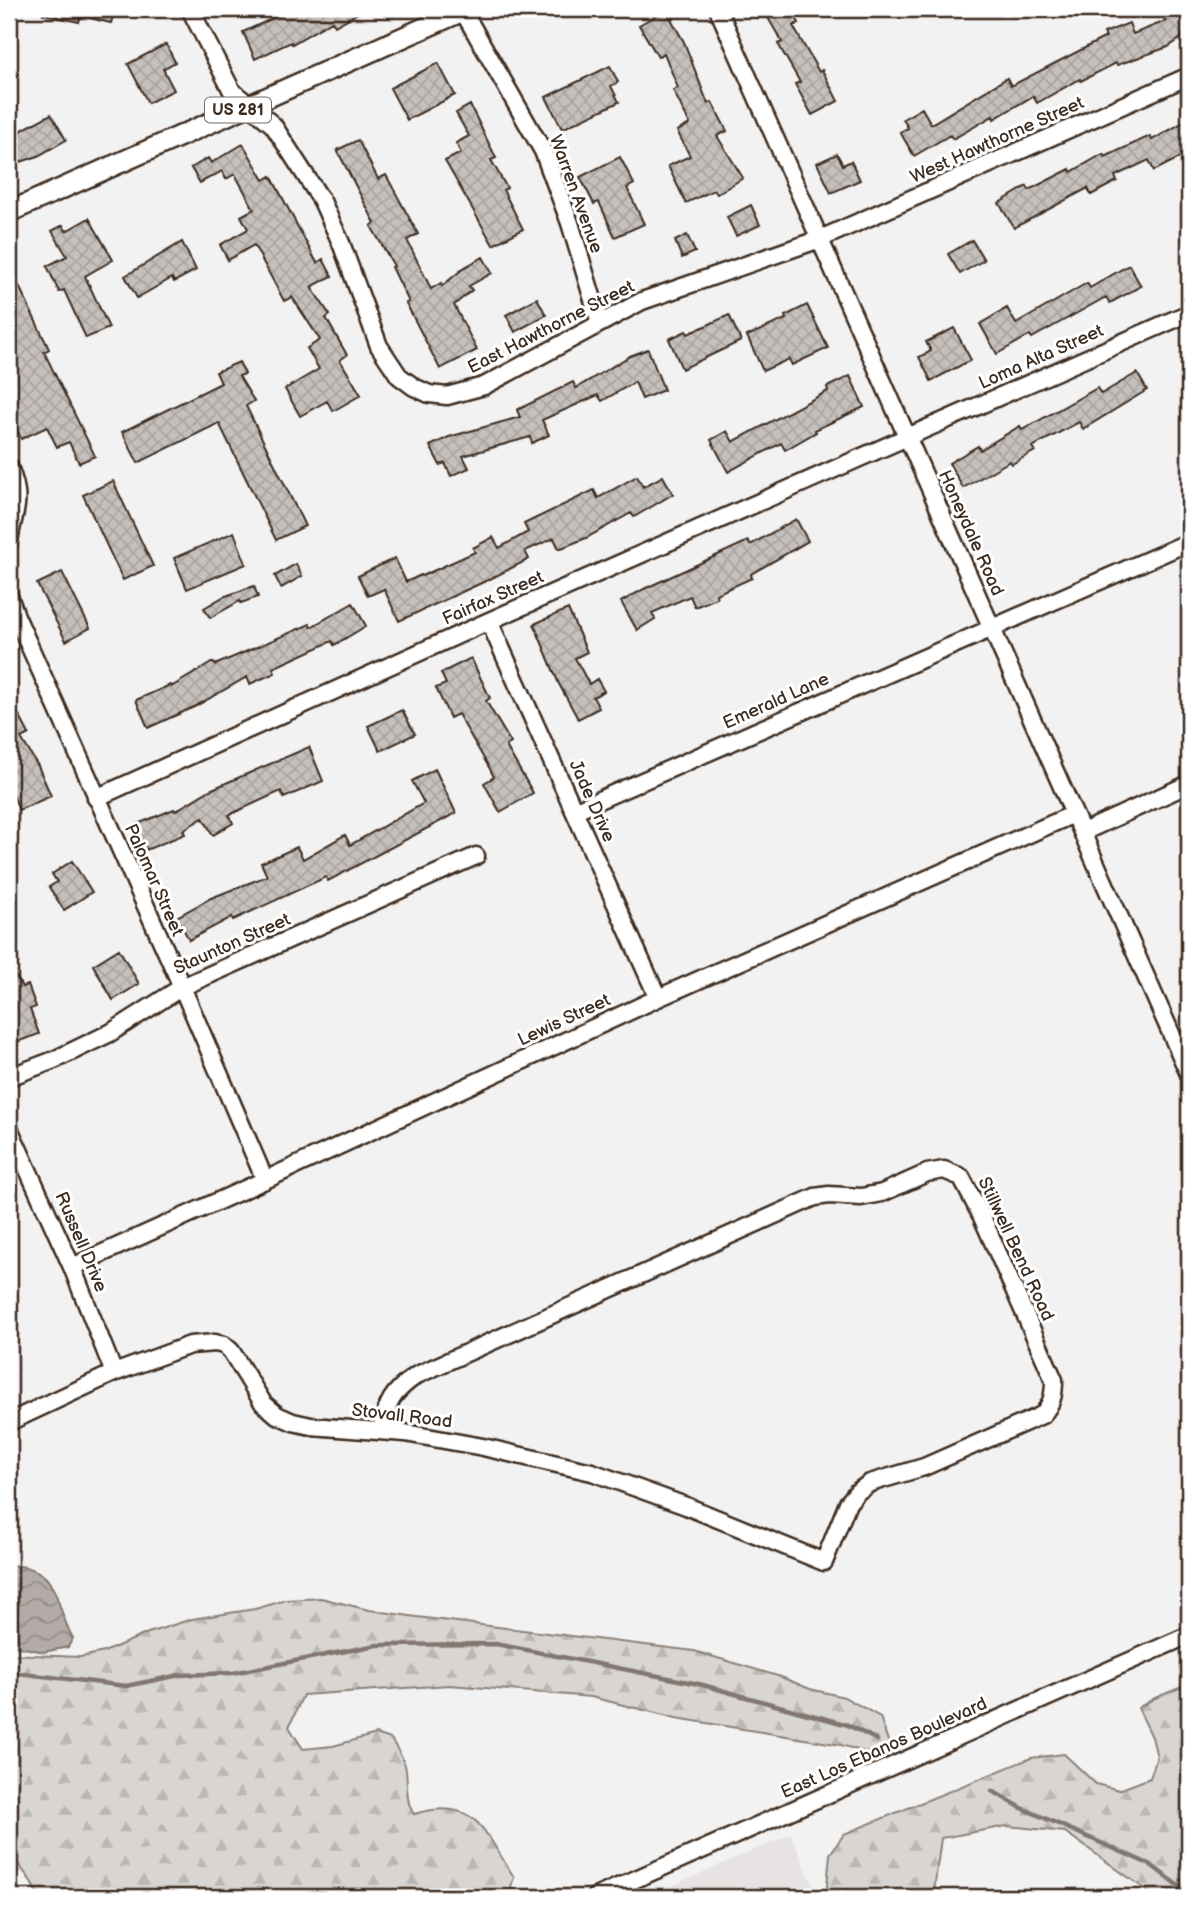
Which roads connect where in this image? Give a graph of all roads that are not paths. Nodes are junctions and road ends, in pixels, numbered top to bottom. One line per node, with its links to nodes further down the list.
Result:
1 (190, 9): 5 (street, East Hawthorne Street)
2 (718, 9): 7 (street, Honeydale Road)
3 (465, 10): 5 (main road, US 281); 9 (street, Warren Avenue)
4 (1189, 76): 7 (street, West Hawthorne Street)
5 (250, 104): 6 (main road, US 281); 9 (street, East Hawthorne Street)
6 (9, 212)
7 (820, 239): 9 (street, East Hawthorne Street); 10 (street, Honeydale Road)
8 (1189, 313): 10 (street, Loma Alta Street)
9 (600, 323)
10 (907, 436): 15 (street, Fairfax Street); 16 (street, Honeydale Road)
11 (9, 467): 12 (street)
12 (9, 542)
13 (1189, 542): 16 (street, Emerald Lane)
14 (9, 596): 18 (street, Palomar Street)
15 (489, 621): 18 (street, Fairfax Street); 19 (street, Jade Drive)
16 (992, 627): 19 (street, Emerald Lane); 20 (street, Honeydale Road)
17 (1189, 784): 21 (street)
18 (96, 797): 23 (street, Palomar Street)
19 (576, 810): 24 (street, Jade Drive)
20 (1074, 814): 21 (street, Honeydale Road); 24 (street, Lewis Street)
21 (1083, 832): 25 (street, Honeydale Road)
22 (476, 856): 23 (street, Staunton Street)
23 (182, 987): 26 (street, Staunton Street); 28 (street, Palomar Street)
24 (658, 998): 28 (street, Lewis Street)
25 (1189, 1073)
26 (9, 1077)
27 (9, 1128): 29 (street, Russell Drive)
28 (265, 1180): 29 (street, Lewis Street)
29 (72, 1267): 30 (street, Russell Drive)
30 (114, 1373): 31 (street, Stovall Road); 32 (street, Stovall Road)
31 (9, 1422)
32 (381, 1431): 33 (street, Stovall Road); 33 (street, Stillwell Bend Road)
33 (824, 1562)
34 (1189, 1635): 35 (street, East Los Ebanos Boulevard)
35 (595, 1897)

